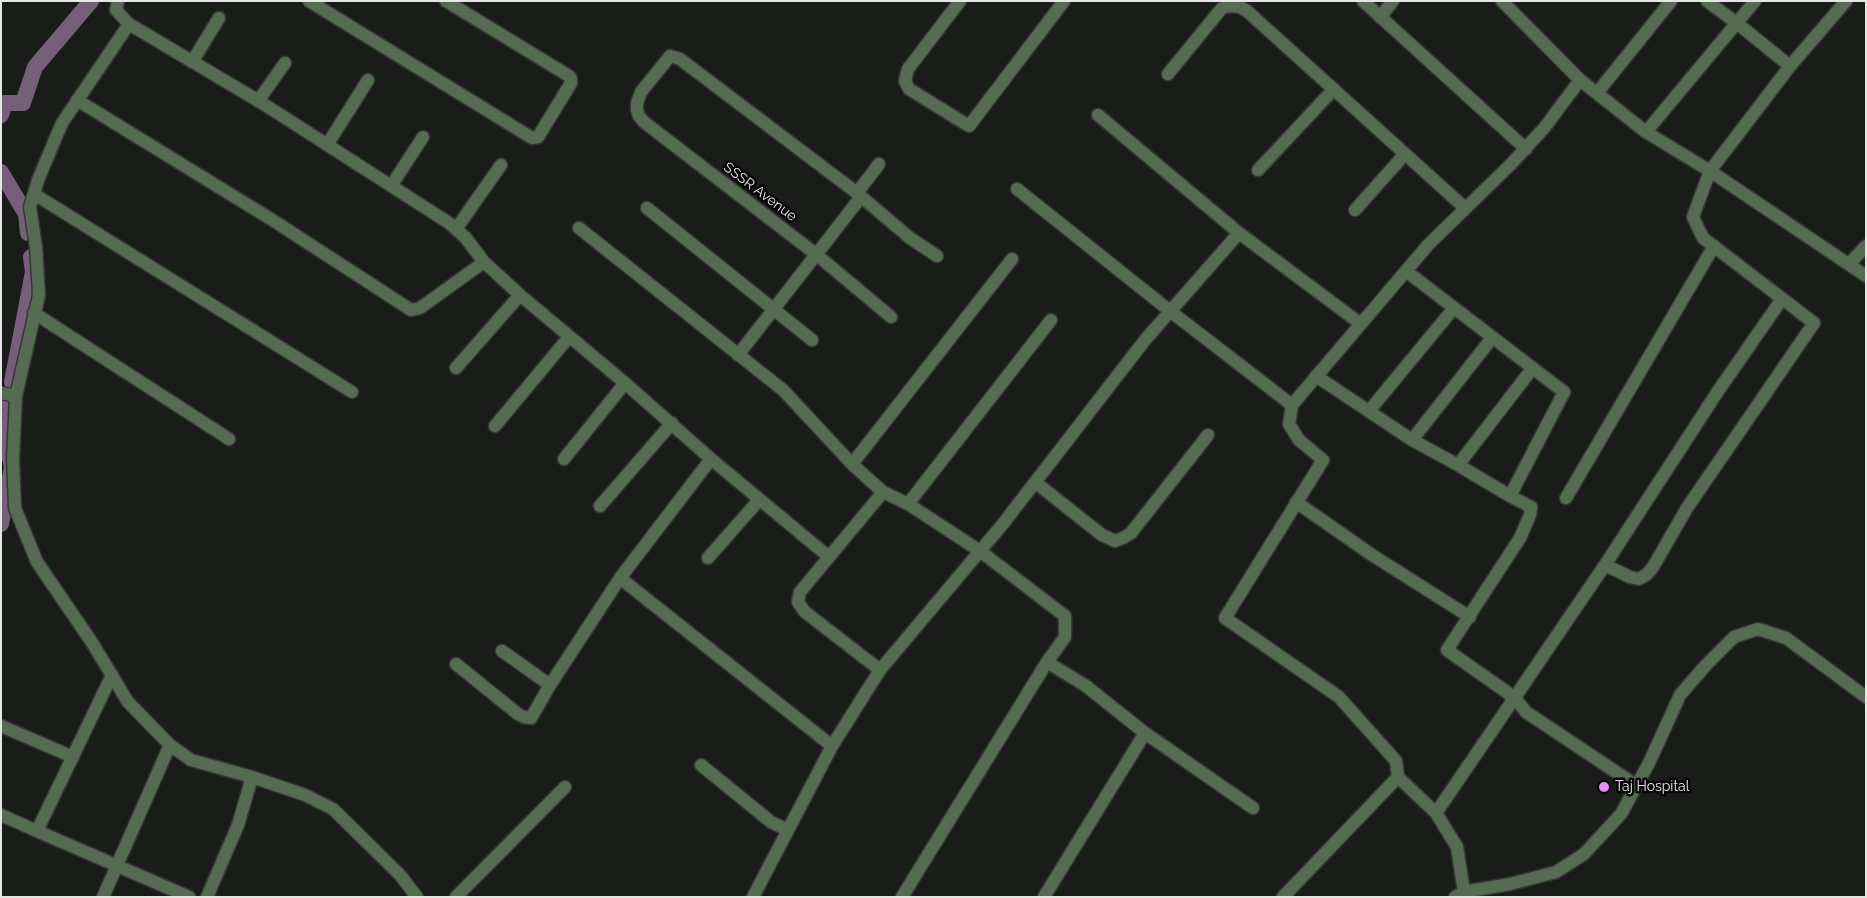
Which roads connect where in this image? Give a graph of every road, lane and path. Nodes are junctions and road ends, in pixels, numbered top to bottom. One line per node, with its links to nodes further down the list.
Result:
1 (118, 1): 16 (street)
2 (309, 1): 3 (street)
3 (446, 1)
4 (960, 1): 5 (street)
5 (1064, 1)
6 (1362, 1): 14 (street)
7 (1393, 1): 14 (street)
8 (1502, 1): 23 (street)
9 (1671, 1): 25 (street)
10 (1707, 1): 17 (street)
11 (1755, 1): 17 (street)
12 (1846, 1): 20 (street)
13 (1238, 4): 21 (street); 24 (street)
14 (1380, 17): 32 (street)
15 (219, 18): 18 (street)
16 (129, 24): 18 (street); 26 (street)
17 (1738, 24): 20 (street); 29 (street)
18 (192, 62): 27 (street)
19 (284, 63): 27 (street)
20 (1790, 66): 37 (street)
21 (1168, 74)
22 (368, 80): 31 (street)
23 (1580, 80): 25 (street); 32 (street)
24 (1334, 90): 33 (street); 36 (street)
25 (1597, 93): 29 (street)
26 (77, 100): 41 (street); 53 (street)
27 (258, 101): 31 (street)
28 (1098, 115): 47 (street)
29 (1646, 132): 37 (street)
30 (423, 137): 38 (street)
31 (327, 145): 38 (street)
32 (1526, 149): 43 (street)
33 (1405, 154): 43 (street); 44 (street)
34 (879, 164): 40 (street)
35 (501, 165): 46 (street)
36 (1258, 170)
37 (1710, 171): 48 (street); 54 (street)
38 (391, 186): 46 (street)
39 (1017, 189): 61 (street)
40 (857, 193): 50 (street); 50 (street, SSSR Avenue); 51 (street)
41 (34, 194): 62 (street); 74 (street)
42 (647, 208): 60 (street)
43 (1466, 208): 55 (street)
44 (1355, 210)
45 (579, 228): 69 (street)
46 (456, 229): 53 (street)
47 (1239, 233): 61 (street); 65 (street)
48 (1714, 246): 58 (street); 91 (street)
49 (1866, 246): 54 (street)
50 (817, 254): 60 (street); 63 (street, SSSR Avenue)
51 (938, 256)
52 (1012, 259): 86 (street)
53 (484, 262): 57 (street)
54 (1849, 264): 56 (street)
55 (1406, 271): 59 (street); 65 (street)
56 (1866, 276)
57 (520, 296): 66 (street); 70 (street)
58 (1782, 300): 99 (street); 99 (street)
59 (1454, 308): 67 (street); 78 (street)
60 (774, 309): 68 (street); 69 (street)
61 (1170, 311): 77 (street); 88 (street)
62 (34, 313): 76 (street); 82 (street)
63 (891, 317)
64 (1051, 320): 94 (street)
65 (1361, 324): 72 (street)
66 (569, 337): 73 (street); 80 (street)
67 (1492, 338): 71 (street); 83 (street)
68 (812, 340)
69 (738, 355): 86 (street)
70 (456, 368)
71 (1532, 369): 87 (street); 90 (street)
72 (1316, 376): 77 (street); 78 (street)
73 (625, 383): 79 (street); 84 (street)
74 (352, 392)
75 (1, 393): 76 (street)
76 (16, 396): 106 (street)
77 (1292, 405): 93 (street)
78 (1369, 411): 83 (street)
79 (672, 424): 85 (street); 95 (street)
80 (495, 426)
81 (1208, 435): 88 (street)
82 (230, 440)
83 (1412, 440): 87 (street)
84 (564, 459)
85 (710, 459): 92 (street); 100 (street)
86 (852, 464): 89 (street)
87 (1458, 465): 90 (street)
88 (1035, 482): 96 (street)
89 (883, 492): 94 (street); 97 (street)
90 (1510, 496): 101 (street)
91 (1566, 498)
92 (760, 500): 97 (street); 98 (street)
93 (1296, 502): 101 (street); 117 (street)
94 (908, 504): 96 (street)
95 (600, 506)
96 (980, 551): 103 (street); 105 (street)
97 (829, 557): 105 (street)
98 (708, 558)
99 (1605, 565): 109 (street)
100 (620, 578): 107 (street); 113 (street)
101 (1470, 617): 109 (street)
102 (502, 651): 107 (street)
103 (1047, 662): 111 (street); 133 (street)
104 (456, 664): 107 (street)
105 (880, 670): 113 (street)
106 (112, 675): 112 (street); 114 (street)
107 (550, 685)
108 (1866, 697): 118 (street)
109 (1515, 698): 118 (street); 121 (street)
110 (1, 726): 114 (street)
111 (1145, 733): 120 (street); 134 (street)
112 (170, 744): 116 (street); 125 (street)
113 (832, 746): 123 (street)
114 (73, 757): 124 (street)
115 (701, 765): 123 (street)
116 (252, 777): 129 (street); 130 (street)
117 (1398, 777): 121 (street); 135 (street)
118 (1637, 786): 126 (street)
119 (565, 787): 131 (street)
120 (1253, 808)
121 (1436, 813): 126 (street)
122 (1, 815): 124 (street)
123 (788, 830): 132 (street)
124 (37, 831): 125 (street)
125 (117, 864): 127 (street); 128 (street)
126 (1460, 894)
127 (103, 897)
128 (189, 897)
129 (207, 897)
130 (417, 897)
131 (456, 897)
132 (753, 897)
133 (902, 897)
134 (1044, 897)
135 (1282, 897)

